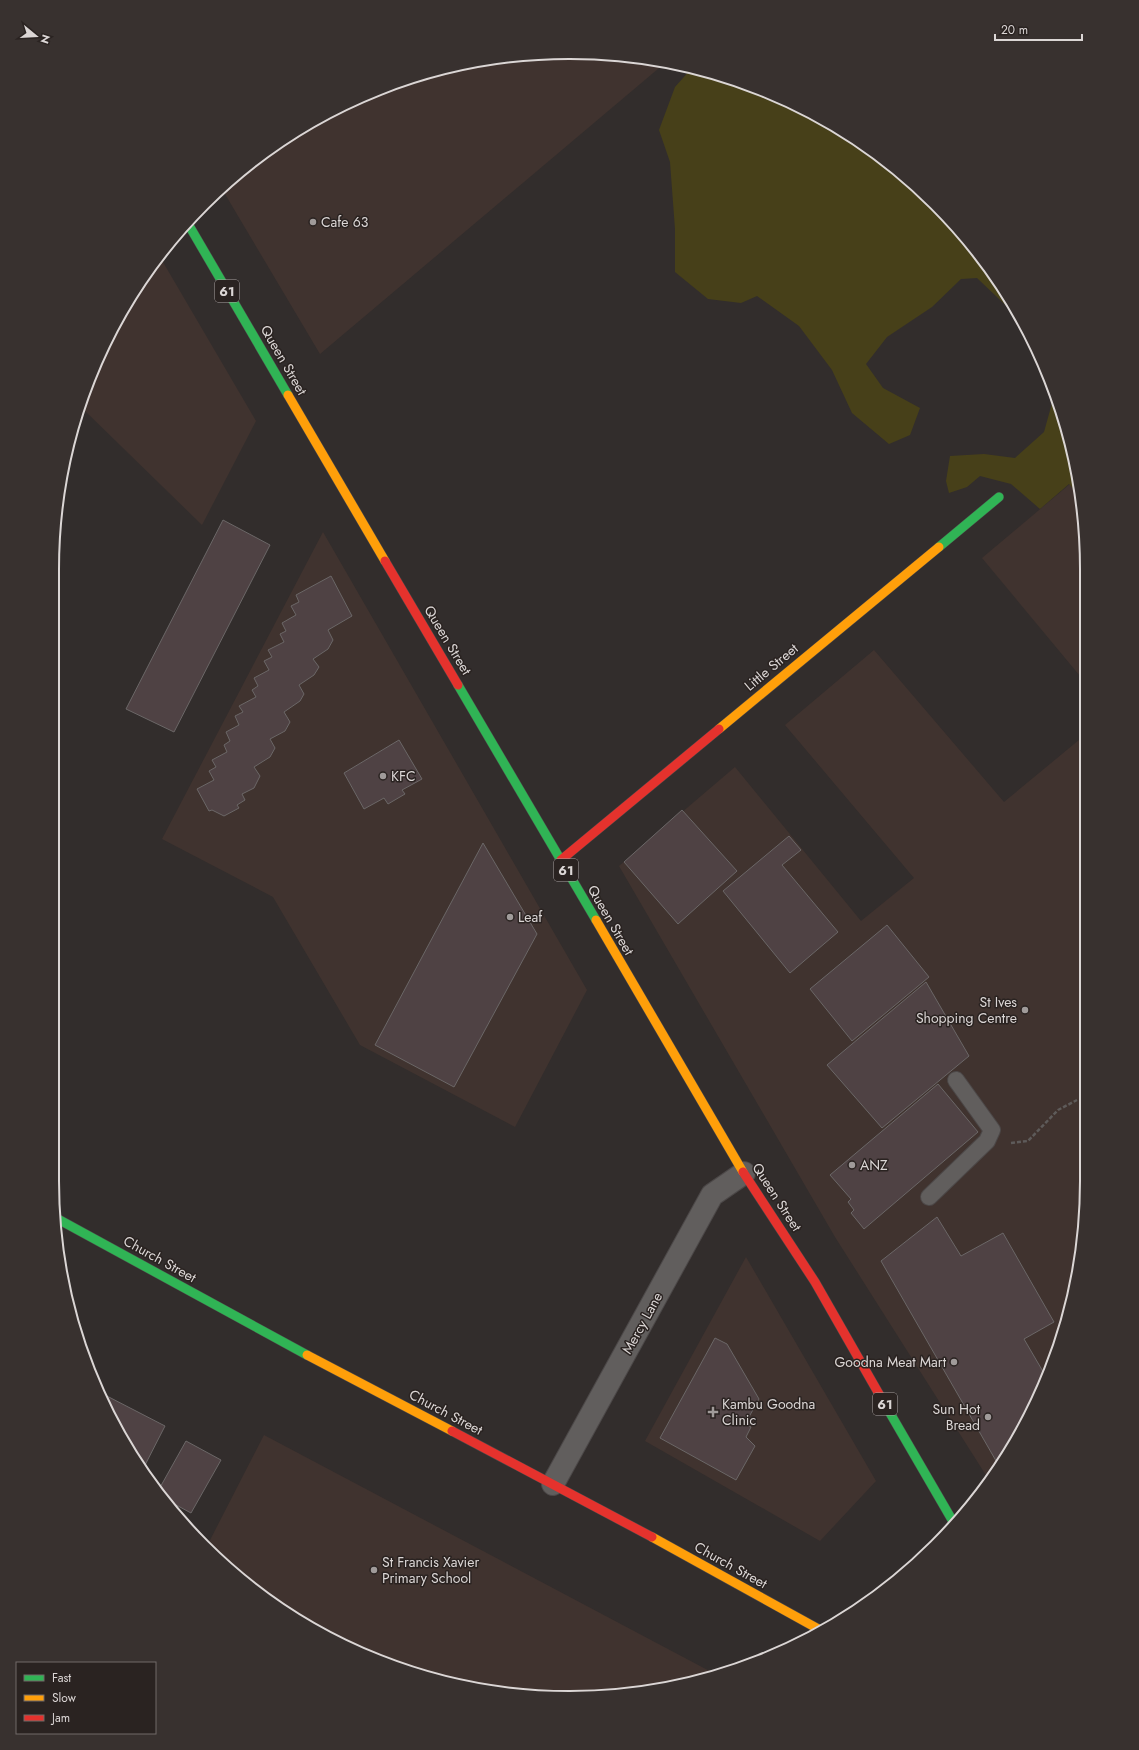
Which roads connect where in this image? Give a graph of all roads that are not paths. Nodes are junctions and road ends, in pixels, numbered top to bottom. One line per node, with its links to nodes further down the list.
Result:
1 (191, 228): 3 (main road, Queen Street / 61)
2 (999, 497): 3 (main road, Little Street)
3 (561, 860): 5 (main road, Queen Street / 61)
4 (956, 1080): 6 (lane)
5 (744, 1173): 8 (street, Mercy Lane); 9 (main road, Queen Street / 61)
6 (930, 1197)
7 (61, 1221): 8 (main road, Church Street)
8 (553, 1484): 10 (main road, Church Street)
9 (951, 1519)
10 (816, 1628)

